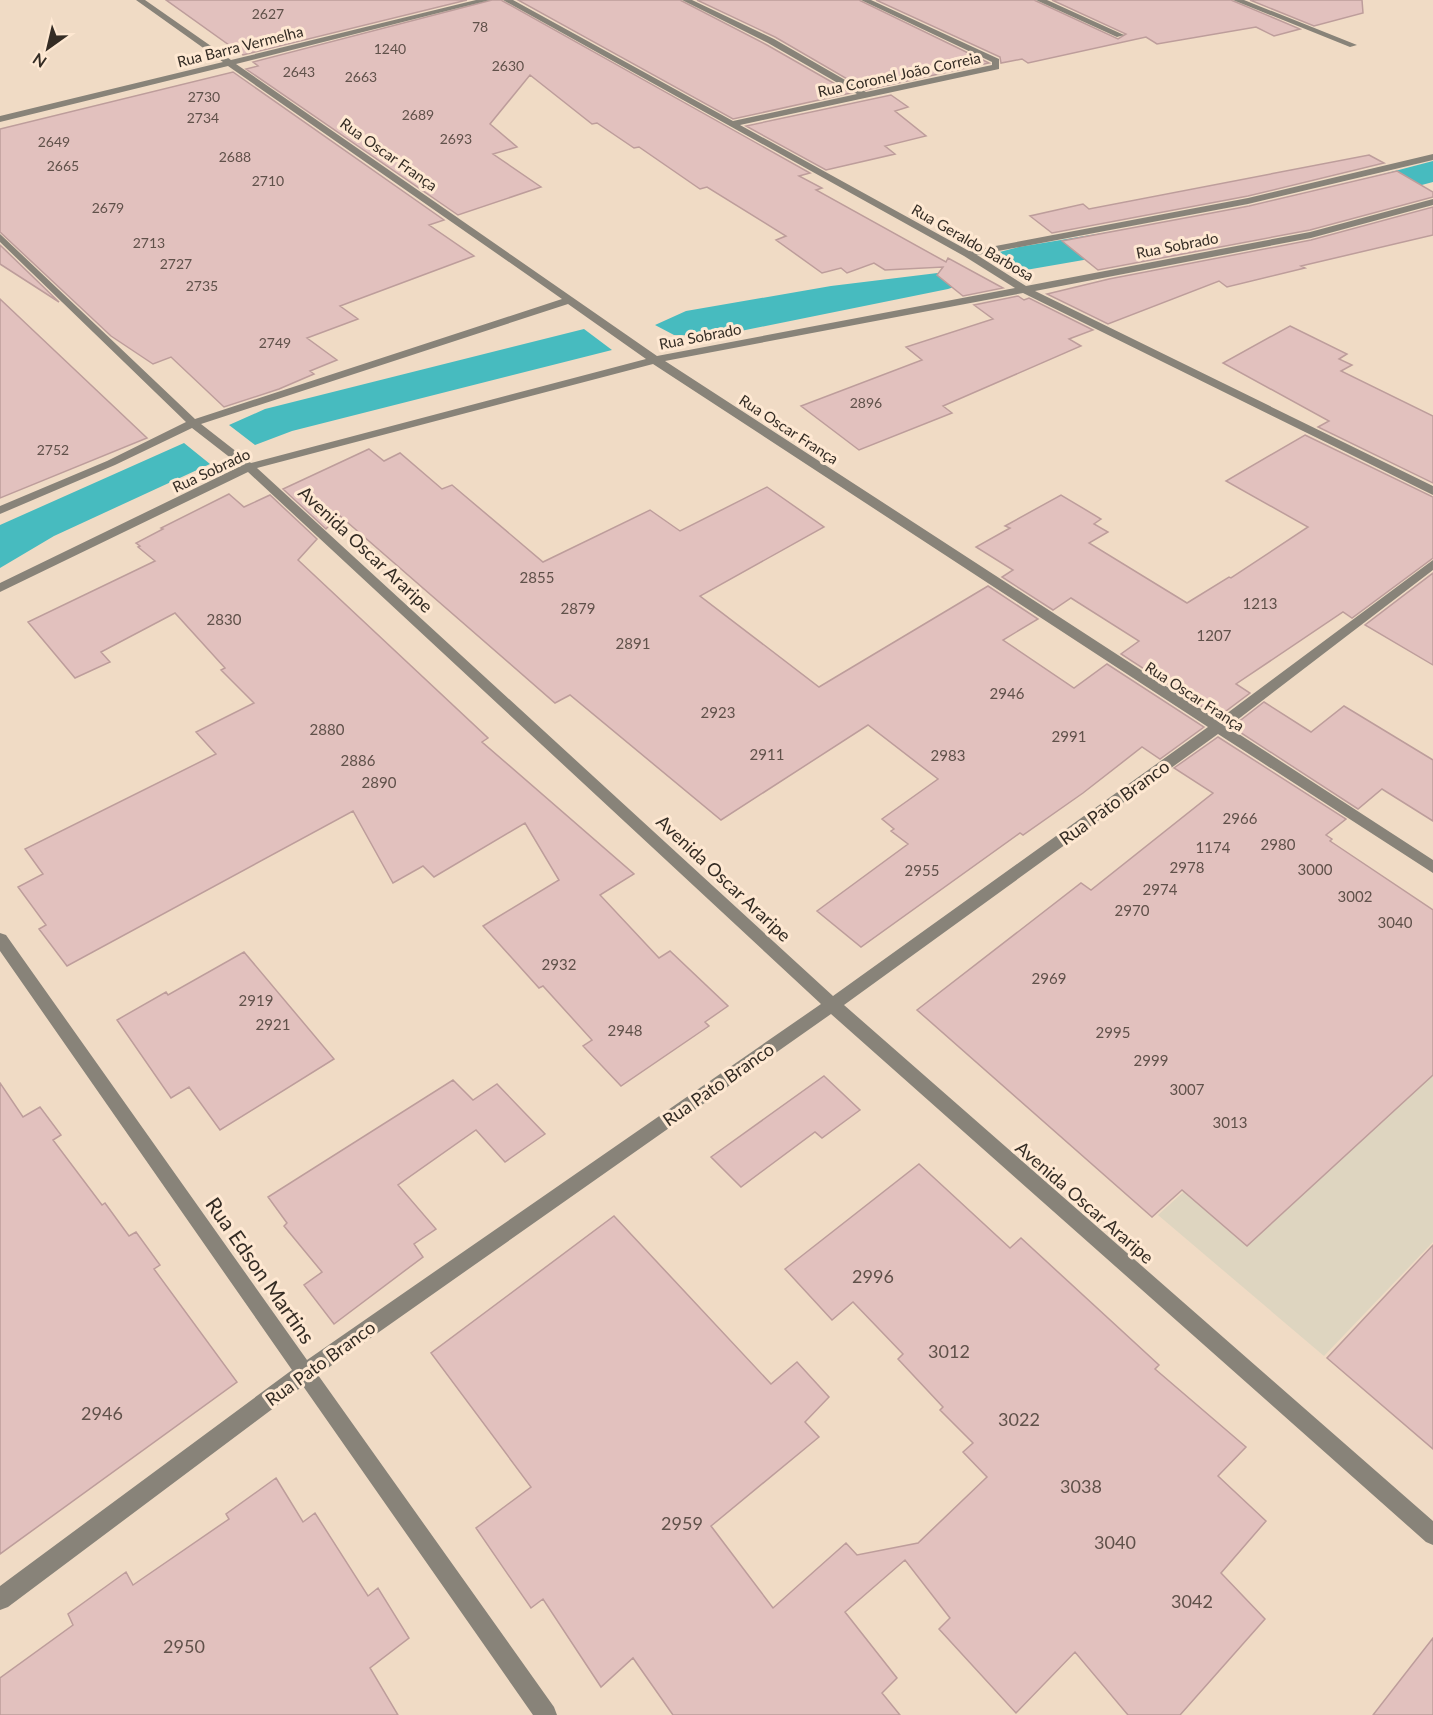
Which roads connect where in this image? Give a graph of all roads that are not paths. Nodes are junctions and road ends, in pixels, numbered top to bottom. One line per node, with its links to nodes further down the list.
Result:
1 (140, 0): 10 (street, Rua Oscar França)
2 (486, 0): 10 (street, Rua Barra Vermelha)
3 (507, 0): 13 (street, Rua Geraldo Barbosa)
4 (686, 0): 11 (street)
5 (865, 0): 11 (street, Rua Coronel João Correia)
6 (1040, 0): 8 (street)
7 (1237, 0): 9 (street)
8 (1120, 35)
9 (1353, 45)
10 (232, 62): 12 (street, Rua Barra Vermelha); 19 (street, Rua Oscar França)
11 (865, 95): 13 (street, Rua Coronel João Correia)
12 (0, 119)
13 (730, 124): 17 (street, Rua Geraldo Barbosa)
14 (1433, 157): 17 (street)
15 (1433, 202): 18 (street, Rua Sobrado)
16 (0, 237): 21 (street, Avenida Oscar Araripe)
17 (968, 254): 18 (street, Rua Geraldo Barbosa)
18 (1025, 290): 20 (street, Rua Sobrado); 23 (street, Rua Geraldo Barbosa)
19 (570, 300): 20 (street, Rua Oscar França); 21 (street)
20 (655, 360): 22 (street, Rua Sobrado); 27 (street, Rua Oscar França)
21 (193, 423): 22 (street, Avenida Oscar Araripe); 24 (street)
22 (249, 467): 26 (street, Rua Sobrado); 30 (street, Avenida Oscar Araripe)
23 (1433, 491)
24 (0, 510)
25 (1433, 564): 27 (street, Rua Pato Branco)
26 (0, 588)
27 (1217, 728): 28 (street, Rua Oscar França); 30 (street, Rua Pato Branco)
28 (1433, 867)
29 (0, 939): 31 (street, Rua Edson Martins)
30 (832, 1005): 31 (street, Rua Pato Branco); 32 (street, Avenida Oscar Araripe)
31 (306, 1372): 33 (street, Rua Pato Branco); 34 (street, Rua Edson Martins)
32 (1433, 1535)
33 (0, 1599)
34 (546, 1715)

